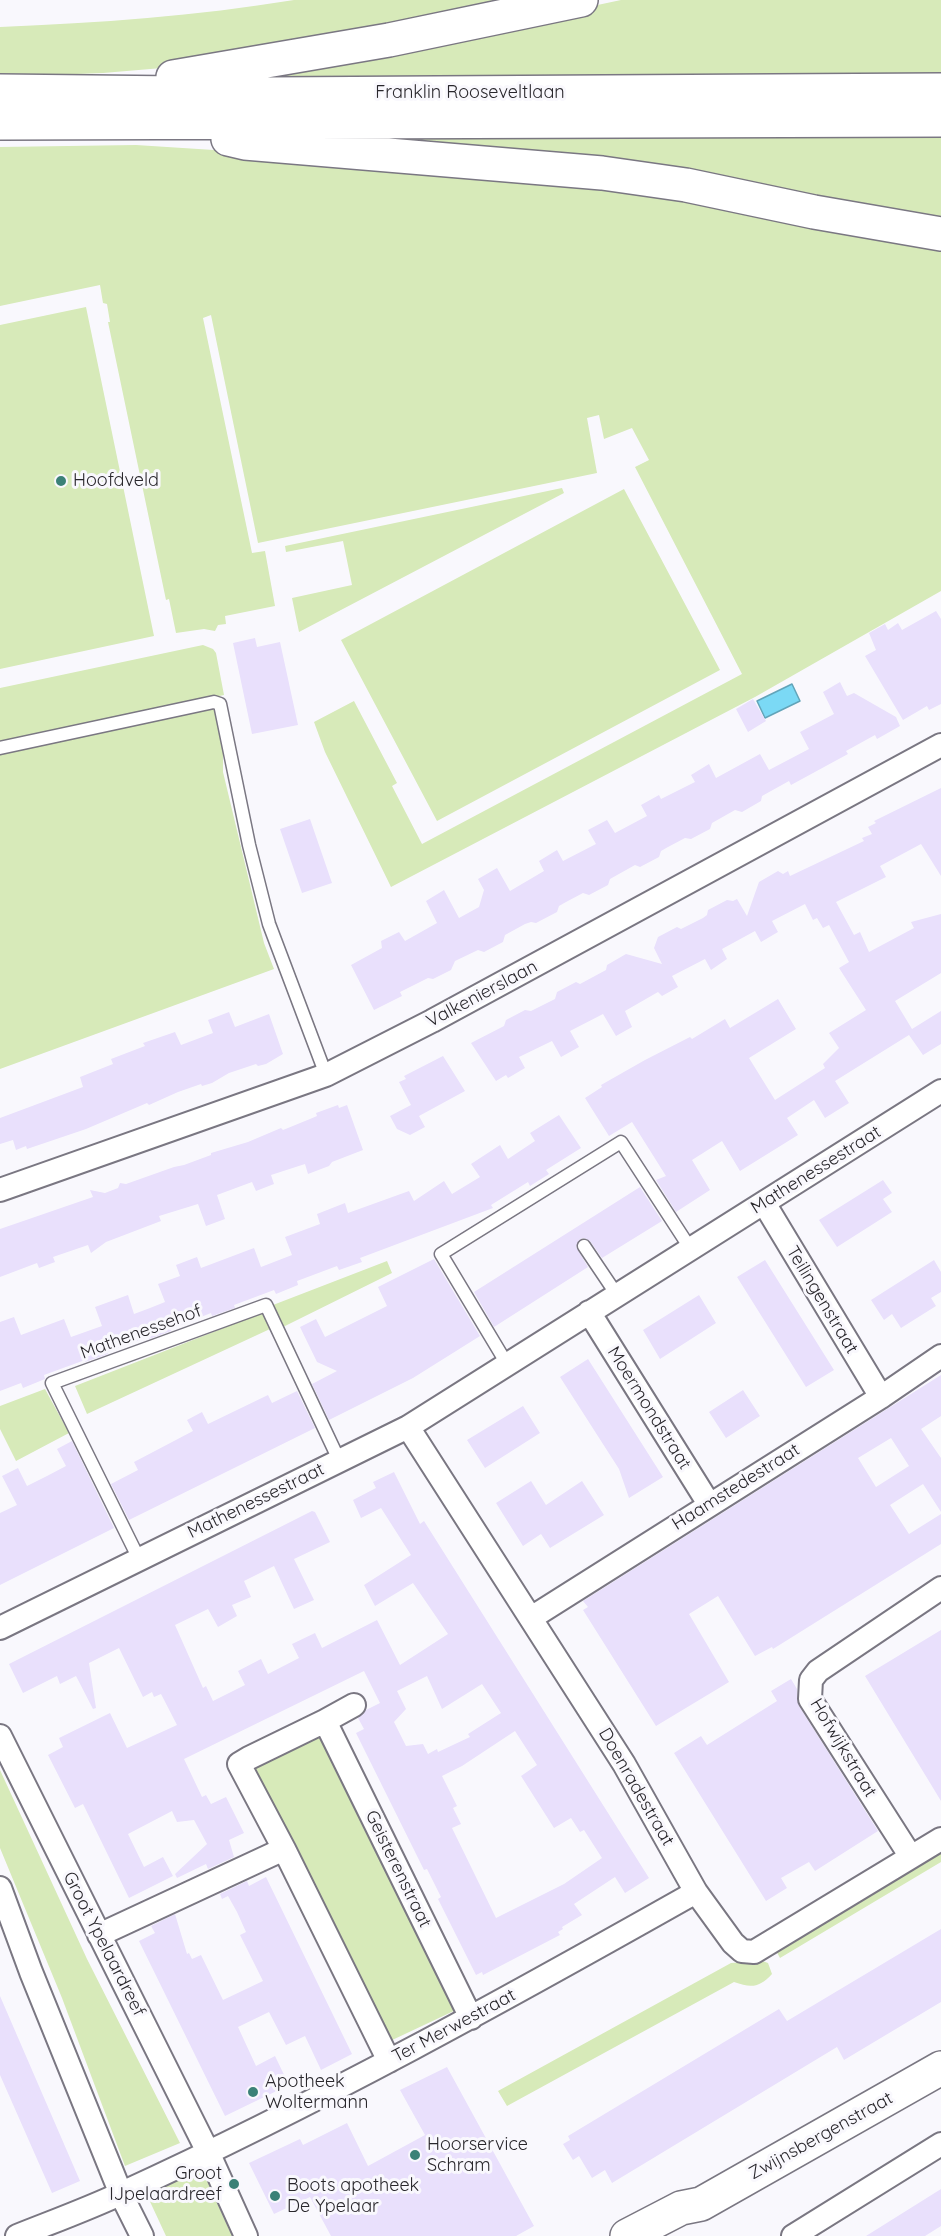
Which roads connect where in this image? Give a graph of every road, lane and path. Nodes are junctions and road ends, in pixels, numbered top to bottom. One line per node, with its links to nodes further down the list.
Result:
1 (581, 0): 3 (main road)
2 (941, 90): 3 (main road, Franklin Rooseveltlaan)
3 (0, 91)
4 (941, 120): 6 (main road, Franklin Rooseveltlaan)
5 (0, 123): 6 (main road, Franklin Rooseveltlaan)
6 (156, 123): 7 (main road)
7 (941, 234)
8 (941, 745): 10 (street, Valkenierslaan)
9 (0, 748): 10 (lane)
10 (326, 1076): 12 (street, Valkenierslaan)
11 (941, 1091): 13 (street, Mathenessestraat)
12 (0, 1190)
13 (764, 1203): 15 (street, Mathenessestraat); 20 (street, Teilingenstraat)
14 (584, 1246): 16 (lane)
15 (690, 1248): 16 (street, Mathenessestraat); 19 (lane)
16 (617, 1295): 17 (street, Mathenessestraat)
17 (589, 1312): 19 (street, Mathenessestraat); 23 (street, Moermondstraat)
18 (941, 1356): 20 (street, Haamstedestraat)
19 (507, 1364): 21 (street, Mathenessestraat)
20 (881, 1397): 23 (street, Haamstedestraat)
21 (408, 1427): 22 (street, Mathenessestraat); 26 (street, Doenradestraat)
22 (339, 1460): 24 (street, Mathenessestraat); 24 (lane, Mathenessehof)
23 (709, 1504): 26 (street, Haamstedestraat)
24 (139, 1559): 27 (street, Mathenessestraat)
25 (941, 1588): 33 (street, Hofwijkstraat)
26 (531, 1617): 35 (street, Doenradestraat)
27 (0, 1629)
28 (354, 1705): 29 (street)
29 (325, 1721): 32 (street); 37 (street, Geisterenstraat)
30 (0, 1736): 36 (street, Groot Ypelaardreef)
31 (941, 1839): 33 (street, Doenradestraat)
32 (284, 1849): 36 (street); 38 (street)
33 (911, 1857): 35 (street, Doenradestraat)
34 (0, 1888): 42 (street)
35 (696, 1892): 37 (street, Ter Merwestraat)
36 (99, 1935): 41 (street, Groot Ypelaardreef)
37 (471, 2018): 38 (street, Ter Merwestraat)
38 (389, 2061): 41 (street, Ter Merwestraat)
39 (941, 2068): 43 (main road, Zwijnsbergenstraat)
40 (941, 2144): 49 (street)
41 (208, 2152): 42 (street); 46 (street, Groot Ypelaardreef)
42 (120, 2194): 44 (street); 45 (street)
43 (701, 2204): 47 (main road, Zwijnsbergenstraat); 48 (main road, Zwijnsbergenstraat)
44 (17, 2236)
45 (142, 2236)
46 (246, 2236)
47 (627, 2236)
48 (660, 2236)
49 (793, 2236)

